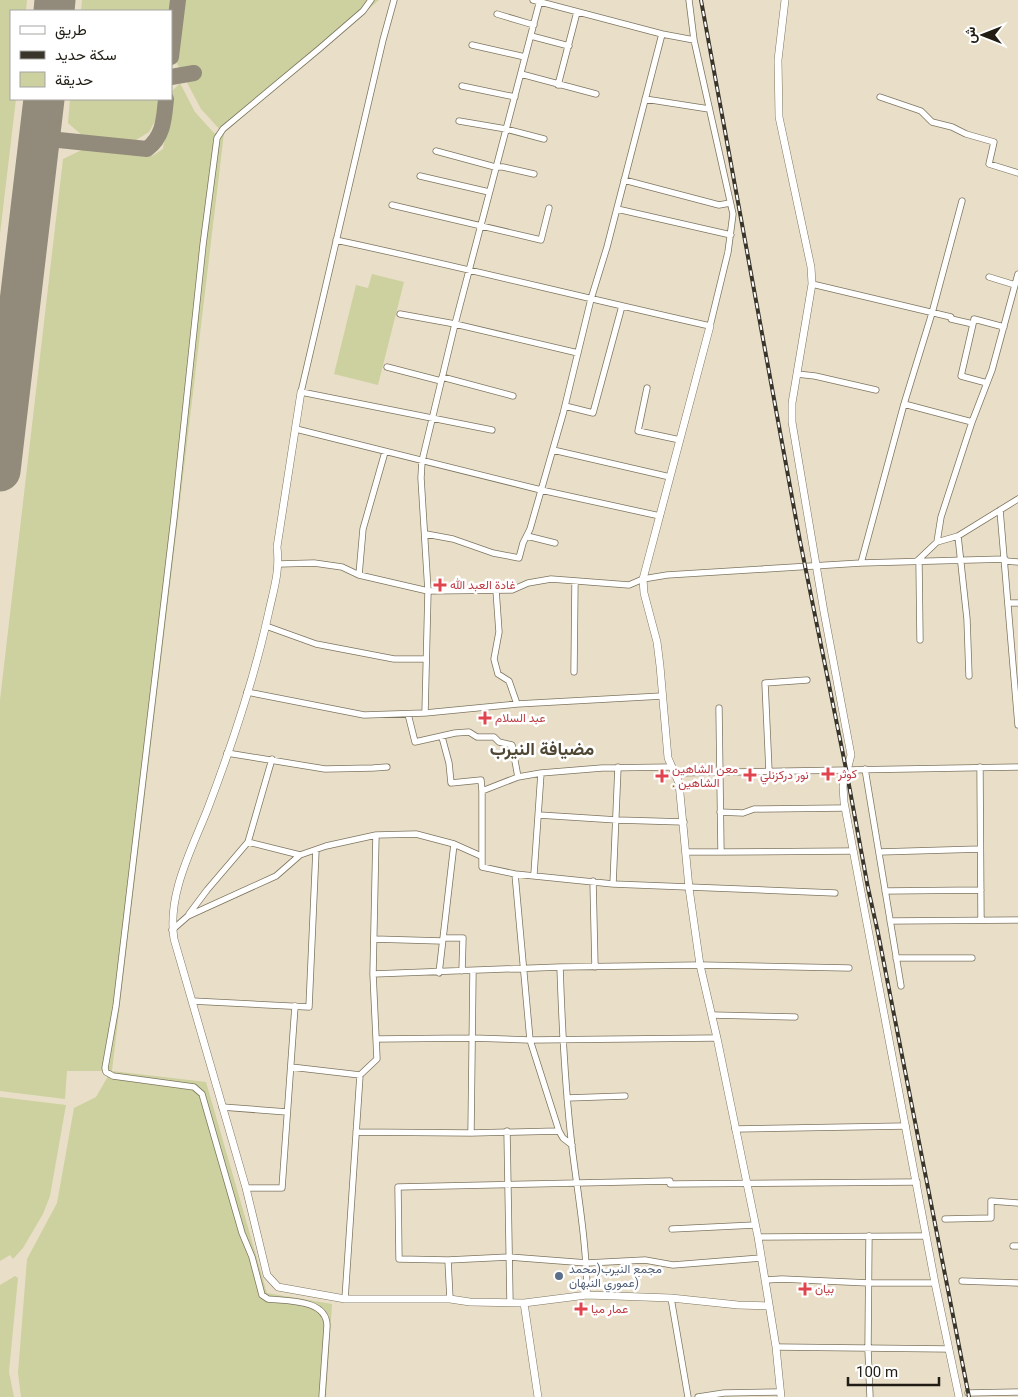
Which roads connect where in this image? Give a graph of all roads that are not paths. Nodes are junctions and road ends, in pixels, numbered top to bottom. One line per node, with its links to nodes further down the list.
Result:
1 (371, 0): 227 (street)
2 (394, 0): 41 (street)
3 (533, 0): 6 (street)
4 (689, 0): 12 (street)
5 (785, 0): 45 (street)
6 (540, 1): 7 (street); 9 (street)
7 (577, 12): 10 (street); 14 (street)
8 (497, 14): 9 (street)
9 (534, 25): 11 (street)
10 (662, 34): 12 (street); 22 (street)
11 (531, 36): 14 (street); 15 (street)
12 (694, 40): 23 (street)
13 (472, 45): 15 (street)
14 (569, 46): 17 (street)
15 (526, 56): 16 (street)
16 (521, 74): 17 (street); 20 (street)
17 (558, 85): 19 (street)
18 (462, 86): 20 (street)
19 (596, 94)
20 (515, 96): 25 (street)
21 (880, 97): 29 (street)
22 (645, 99): 23 (street); 32 (street)
23 (709, 109): 35 (street)
24 (459, 121): 25 (street)
25 (506, 129): 26 (street); 28 (street)
26 (544, 139)
27 (436, 151): 28 (street)
28 (495, 167): 30 (street); 33 (street)
29 (1018, 172)
30 (534, 174)
31 (420, 176): 33 (street)
32 (624, 180): 35 (street); 38 (street)
33 (489, 192): 39 (street)
34 (962, 201): 50 (street)
35 (730, 203): 40 (street)
36 (392, 205): 39 (street)
37 (549, 208): 39 (street)
38 (617, 209): 40 (street); 48 (street)
39 (482, 226): 42 (street)
40 (731, 235): 54 (street)
41 (336, 240): 42 (street); 63 (street)
42 (470, 269): 48 (street); 52 (street)
43 (1018, 274): 46 (street)
44 (989, 277): 46 (street)
45 (812, 284): 50 (street); 58 (street)
46 (1015, 285): 47 (street)
47 (1016, 293): 55 (street)
48 (591, 299): 49 (street); 56 (street)
49 (622, 306): 54 (street); 66 (street)
50 (932, 313): 53 (street); 65 (street)
51 (400, 314): 52 (street)
52 (455, 324): 56 (street); 59 (street)
53 (973, 324): 55 (street); 60 (street)
54 (710, 326): 71 (street)
55 (1004, 327): 60 (street)
56 (578, 353): 66 (street)
57 (388, 367): 59 (street)
58 (797, 374): 62 (street); 91 (street)
59 (442, 379): 64 (street); 67 (street)
60 (987, 383): 68 (street)
61 (647, 388): 71 (street)
62 (876, 390)
63 (301, 392): 67 (street); 69 (street)
64 (513, 396)
65 (904, 404): 68 (street); 89 (street)
66 (565, 406): 72 (street)
67 (433, 417): 70 (street); 74 (street)
68 (972, 422): 83 (street)
69 (296, 429): 73 (street); 90 (street)
70 (492, 430)
71 (680, 440): 75 (street)
72 (553, 450): 75 (street); 76 (street)
73 (385, 452): 74 (street); 92 (street)
74 (422, 461): 76 (street); 80 (street)
75 (670, 477): 79 (street)
76 (542, 490): 79 (street); 81 (street)
77 (1018, 499): 78 (street)
78 (1000, 510): 82 (street); 86 (street)
79 (660, 516): 93 (street)
80 (426, 534): 81 (street); 96 (street)
81 (527, 536): 84 (street)
82 (958, 536): 83 (street); 85 (street)
83 (937, 542): 87 (street)
84 (556, 544)
85 (961, 559): 86 (street); 87 (street); 104 (street)
86 (1005, 560): 88 (street); 97 (street)
87 (918, 561): 89 (street); 100 (street)
88 (1018, 562)
89 (861, 563): 91 (street)
90 (279, 564): 92 (street); 99 (street)
91 (816, 566): 93 (street); 120 (street)
92 (359, 575): 96 (street)
93 (643, 579): 94 (street); 107 (street)
94 (575, 581): 95 (street); 103 (street)
95 (496, 590): 96 (street); 108 (street)
96 (428, 591): 102 (street)
97 (1008, 603): 98 (street); 101 (street)
98 (1018, 603)
99 (266, 626): 102 (street); 106 (street)
100 (920, 640)
101 (1015, 653): 112 (street)
102 (426, 659): 110 (street)
103 (574, 672)
104 (969, 676)
105 (807, 680): 123 (street)
106 (247, 692): 111 (street); 114 (street)
107 (662, 696): 108 (street); 122 (street)
108 (517, 704): 110 (street)
109 (720, 708): 124 (street)
110 (425, 713): 111 (street)
111 (408, 714): 113 (street)
112 (1018, 724)
113 (442, 737): 126 (street); 127 (street)
114 (227, 753): 115 (street); 156 (street)
115 (272, 759): 116 (street); 134 (street)
116 (387, 767)
117 (618, 767): 122 (street); 125 (street); 131 (street)
118 (980, 767): 119 (street); 121 (street); 137 (street)
119 (1018, 767)
120 (846, 769): 121 (street); 123 (street); 128 (street)
121 (865, 769): 141 (street)
122 (673, 770): 124 (street); 132 (street)
123 (769, 771): 124 (street)
124 (720, 772): 129 (street)
125 (541, 773): 126 (street); 130 (street)
126 (518, 777): 127 (street)
127 (482, 791): 143 (street)
128 (845, 808): 129 (street); 138 (street)
129 (720, 812): 140 (street)
130 (539, 815): 131 (street); 145 (street)
131 (617, 820): 132 (street); 147 (street)
132 (684, 822): 139 (street)
133 (376, 835): 135 (street); 136 (street); 158 (street)
134 (248, 842): 142 (street); 152 (street)
135 (454, 844): 143 (street); 157 (street)
136 (316, 850): 142 (street); 172 (street)
137 (980, 850): 141 (street); 149 (street)
138 (853, 851): 140 (street); 186 (street)
139 (687, 852): 140 (street); 148 (street)
140 (721, 852)
141 (879, 852): 150 (street)
142 (300, 855): 152 (street)
143 (481, 856): 144 (street)
144 (515, 874): 145 (street); 165 (street)
145 (534, 874): 146 (street)
146 (593, 881): 147 (street); 163 (street)
147 (613, 884): 148 (street)
148 (689, 888): 151 (street); 161 (street)
149 (981, 890): 150 (street); 153 (street)
150 (884, 891): 155 (street)
151 (835, 893)
152 (188, 916): 156 (street)
153 (981, 919): 154 (street); 155 (street)
154 (1018, 920)
155 (890, 921): 159 (street)
156 (172, 930): 171 (street)
157 (442, 939): 158 (street); 166 (street); 168 (street)
158 (374, 940): 169 (street)
159 (896, 958): 160 (street); 170 (street)
160 (972, 958)
161 (700, 965): 163 (street); 164 (street); 173 (street)
162 (560, 967): 163 (street); 165 (street); 178 (street)
163 (595, 967)
164 (849, 968)
165 (524, 969): 167 (street); 179 (street)
166 (462, 971): 167 (street); 168 (street)
167 (473, 971): 175 (street)
168 (439, 973): 169 (street)
169 (373, 974): 177 (street)
170 (901, 986)
171 (192, 1001): 172 (street); 184 (street)
172 (295, 1006): 180 (street)
173 (712, 1015): 174 (street); 176 (street)
174 (794, 1017)
175 (472, 1038): 177 (street); 179 (street); 191 (street)
176 (717, 1038): 178 (street); 187 (street)
177 (376, 1039): 181 (street)
178 (562, 1039): 179 (street); 183 (street)
179 (530, 1040): 189 (street)
180 (291, 1067): 181 (street); 185 (street)
181 (360, 1075): 190 (street)
182 (625, 1096): 183 (street)
183 (567, 1098): 192 (street)
184 (222, 1106): 185 (street); 197 (street)
185 (287, 1112): 197 (street)
186 (906, 1126): 187 (street); 194 (street)
187 (735, 1129): 196 (street)
188 (507, 1131): 189 (street); 191 (street); 195 (street)
189 (559, 1131): 192 (street)
190 (356, 1132): 191 (street); 216 (street)
191 (471, 1133)
192 (572, 1145): 193 (street)
193 (576, 1182): 195 (street); 196 (street); 208 (street)
194 (917, 1182): 196 (street); 203 (street)
195 (507, 1184): 205 (street); 207 (street)
196 (748, 1184): 200 (street)
197 (246, 1188): 216 (street)
198 (1018, 1203): 199 (street)
199 (945, 1219)
200 (755, 1225): 201 (street); 204 (street)
201 (672, 1229)
202 (869, 1236): 203 (street); 204 (street); 211 (street)
203 (926, 1236): 212 (street)
204 (758, 1237): 206 (street)
205 (508, 1257): 207 (street); 208 (street); 218 (street)
206 (761, 1258): 208 (street); 209 (street)
207 (448, 1260): 217 (street)
208 (587, 1263): 214 (street)
209 (766, 1280): 211 (street); 220 (street)
210 (962, 1281): 213 (street)
211 (869, 1282): 212 (street); 223 (street)
212 (934, 1283): 222 (street)
213 (1018, 1283)
214 (587, 1295): 215 (street); 219 (street)
215 (672, 1298): 220 (street); 229 (street)
216 (345, 1299): 217 (street)
217 (450, 1299): 218 (street)
218 (510, 1302): 219 (street)
219 (524, 1303): 228 (street)
220 (769, 1306): 221 (street)
221 (776, 1347): 223 (street); 226 (street)
222 (949, 1348): 223 (street); 232 (street)
223 (868, 1349): 231 (street)
224 (1018, 1392): 225 (street)
225 (968, 1393)
226 (780, 1395): 230 (street)
227 (322, 1397)
228 (538, 1397)
229 (688, 1397)
230 (698, 1397)
231 (870, 1397)
232 (959, 1397)

